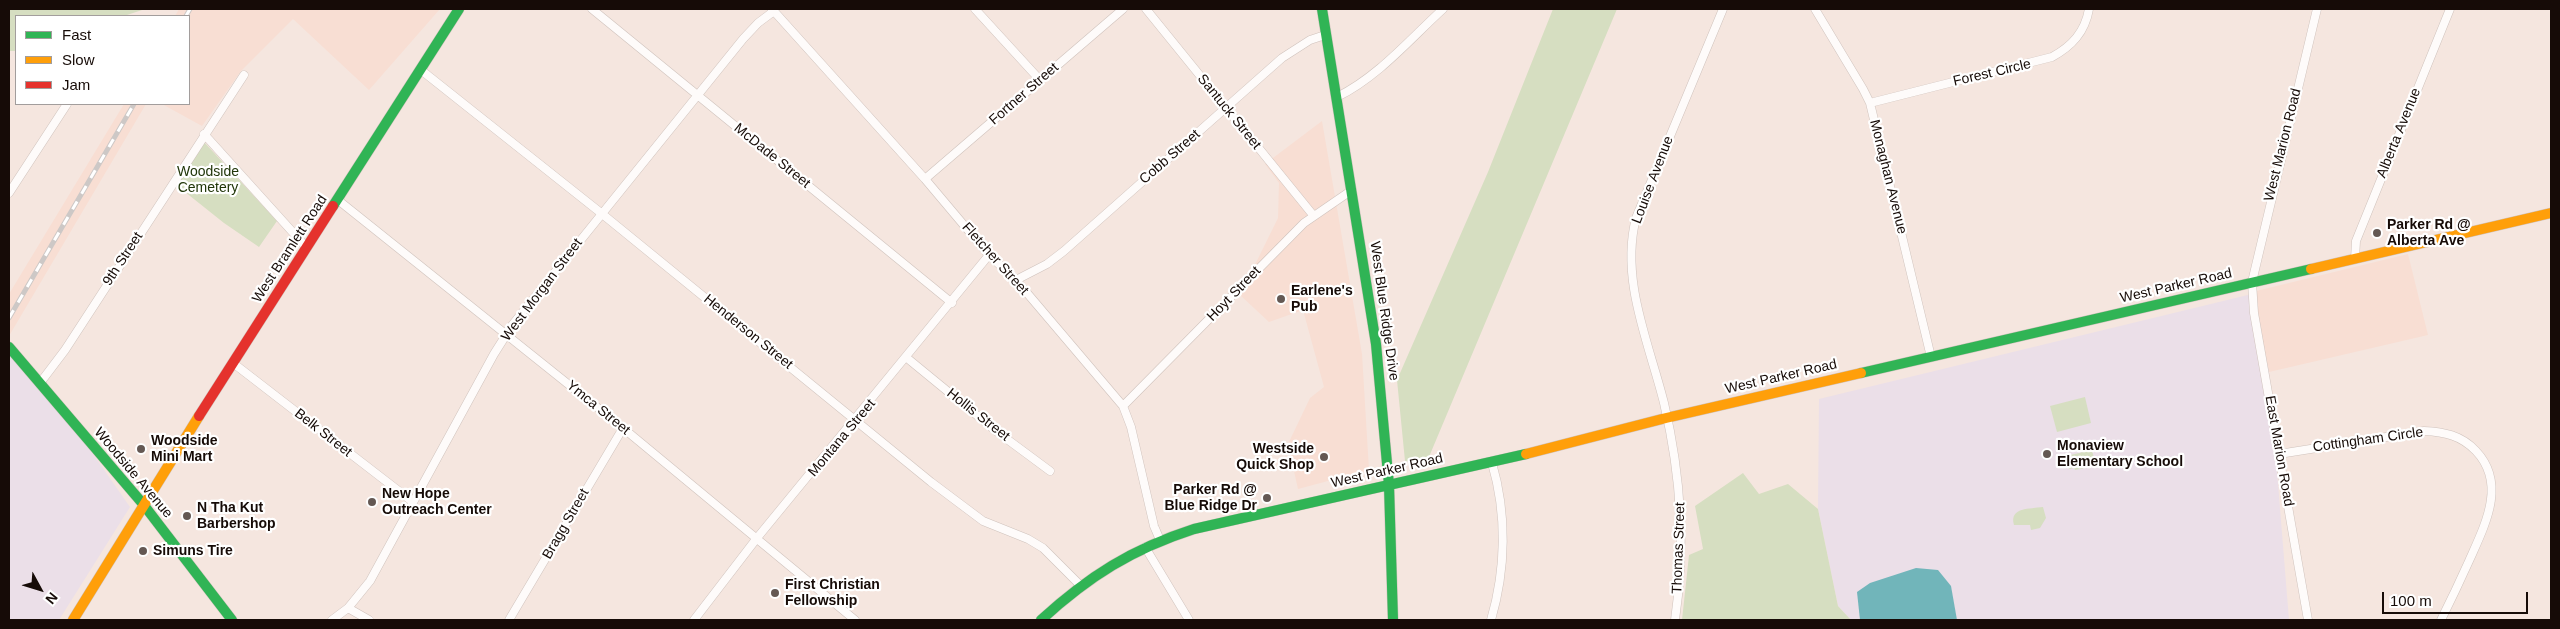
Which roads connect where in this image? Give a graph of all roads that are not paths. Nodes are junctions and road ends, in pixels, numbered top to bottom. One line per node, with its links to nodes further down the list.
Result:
1 (459, 9): 15 (street, West Bramlett Road)
2 (592, 9): 18 (street, McDade Street)
3 (975, 9): 17 (street)
4 (1123, 9): 17 (street, Fortner Street)
5 (1146, 9): 22 (street, Santuck Street)
6 (1322, 9): 14 (street, West Blue Ridge Drive)
7 (1443, 9): 19 (street)
8 (1723, 9): 44 (street, Louise Avenue)
9 (1815, 9): 20 (street, Monaghan Avenue)
10 (2089, 9): 20 (street, Forest Circle)
11 (2317, 9): 35 (street, West Marion Road)
12 (2450, 9): 33 (street, Alberta Avenue)
13 (773, 10): 18 (street, West Morgan Street); 24 (street, Fletcher Street)
14 (1325, 35): 19 (street, West Blue Ridge Drive); 22 (street, Cobb Street)
15 (421, 70): 27 (street, West Bramlett Road); 28 (street, Henderson Street)
16 (244, 75): 23 (street, 9th Street)
17 (1040, 80): 24 (street, Fortner Street)
18 (698, 95): 28 (street, West Morgan Street); 36 (street, McDade Street)
19 (1337, 97): 25 (street, West Blue Ridge Drive)
20 (1870, 103): 39 (street, Monaghan Avenue)
21 (66, 105): 26 (street)
22 (1225, 108): 30 (street, Santuck Street); 34 (street, Cobb Street)
23 (204, 134): 31 (street); 42 (street, 9th Street)
24 (926, 179): 32 (street, Fletcher Street)
25 (1352, 190): 30 (street, Hoyt Street); 50 (street, West Blue Ridge Drive)
26 (9, 193)
27 (338, 200): 31 (street, West Bramlett Road); 37 (street, Ymca Street)
28 (602, 213): 37 (street, West Morgan Street); 45 (street, Henderson Street)
29 (2551, 213): 33 (street, West Parker Road)
30 (1314, 215): 43 (street, Hoyt Street)
31 (307, 248): 41 (street, West Bramlett Road)
32 (990, 255): 34 (street, Fletcher Street); 36 (street, Montana Street)
33 (2355, 259): 35 (street, West Parker Road)
34 (1016, 280): 43 (street, Fletcher Street)
35 (2252, 282): 39 (street, West Parker Road); 47 (street, East Marion Road)
36 (952, 303): 40 (street, Montana Street)
37 (506, 335): 46 (street, Ymca Street); 51 (street, West Morgan Street)
38 (9, 347): 42 (street, Woodside Avenue)
39 (1931, 356): 44 (street, West Parker Road)
40 (907, 358): 45 (street, Montana Street); 49 (street, Hollis Street)
41 (234, 363): 51 (street, Belk Street); 52 (street, West Bramlett Road)
42 (40, 383): 52 (street, Woodside Avenue)
43 (1123, 406): 54 (street, Fletcher Street)
44 (1666, 418): 48 (street, West Parker Road); 69 (street, Thomas Street)
45 (856, 420): 53 (street, Montana Street); 56 (street, Henderson Street)
46 (622, 428): 53 (street, Ymca Street); 62 (street, Bragg Street)
47 (2280, 454): 70 (street, East Marion Road); 71 (street, Cottingham Circle)
48 (1492, 463): 50 (street, West Parker Road); 68 (street)
49 (1050, 471)
50 (1389, 485): 54 (street, West Parker Road); 67 (street, West Blue Ridge Drive)
51 (413, 502): 57 (street, West Morgan Street)
52 (143, 504): 58 (street, West Bramlett Road); 59 (street, Woodside Avenue)
53 (757, 538): 63 (street, Montana Street); 64 (street, Ymca Street)
54 (1160, 540): 55 (street, West Parker Road)
55 (1145, 547): 56 (street, West Parker Road); 66 (street)
56 (1079, 584): 65 (street, West Parker Road)
57 (348, 608): 60 (street, West Morgan Street); 61 (street)
58 (73, 620)
59 (232, 620)
60 (332, 620)
61 (369, 620)
62 (510, 620)
63 (694, 620)
64 (855, 620)
65 (1041, 620)
66 (1189, 620)
67 (1393, 620)
68 (1491, 620)
69 (1675, 620)
70 (2308, 620)
71 (2441, 620)

